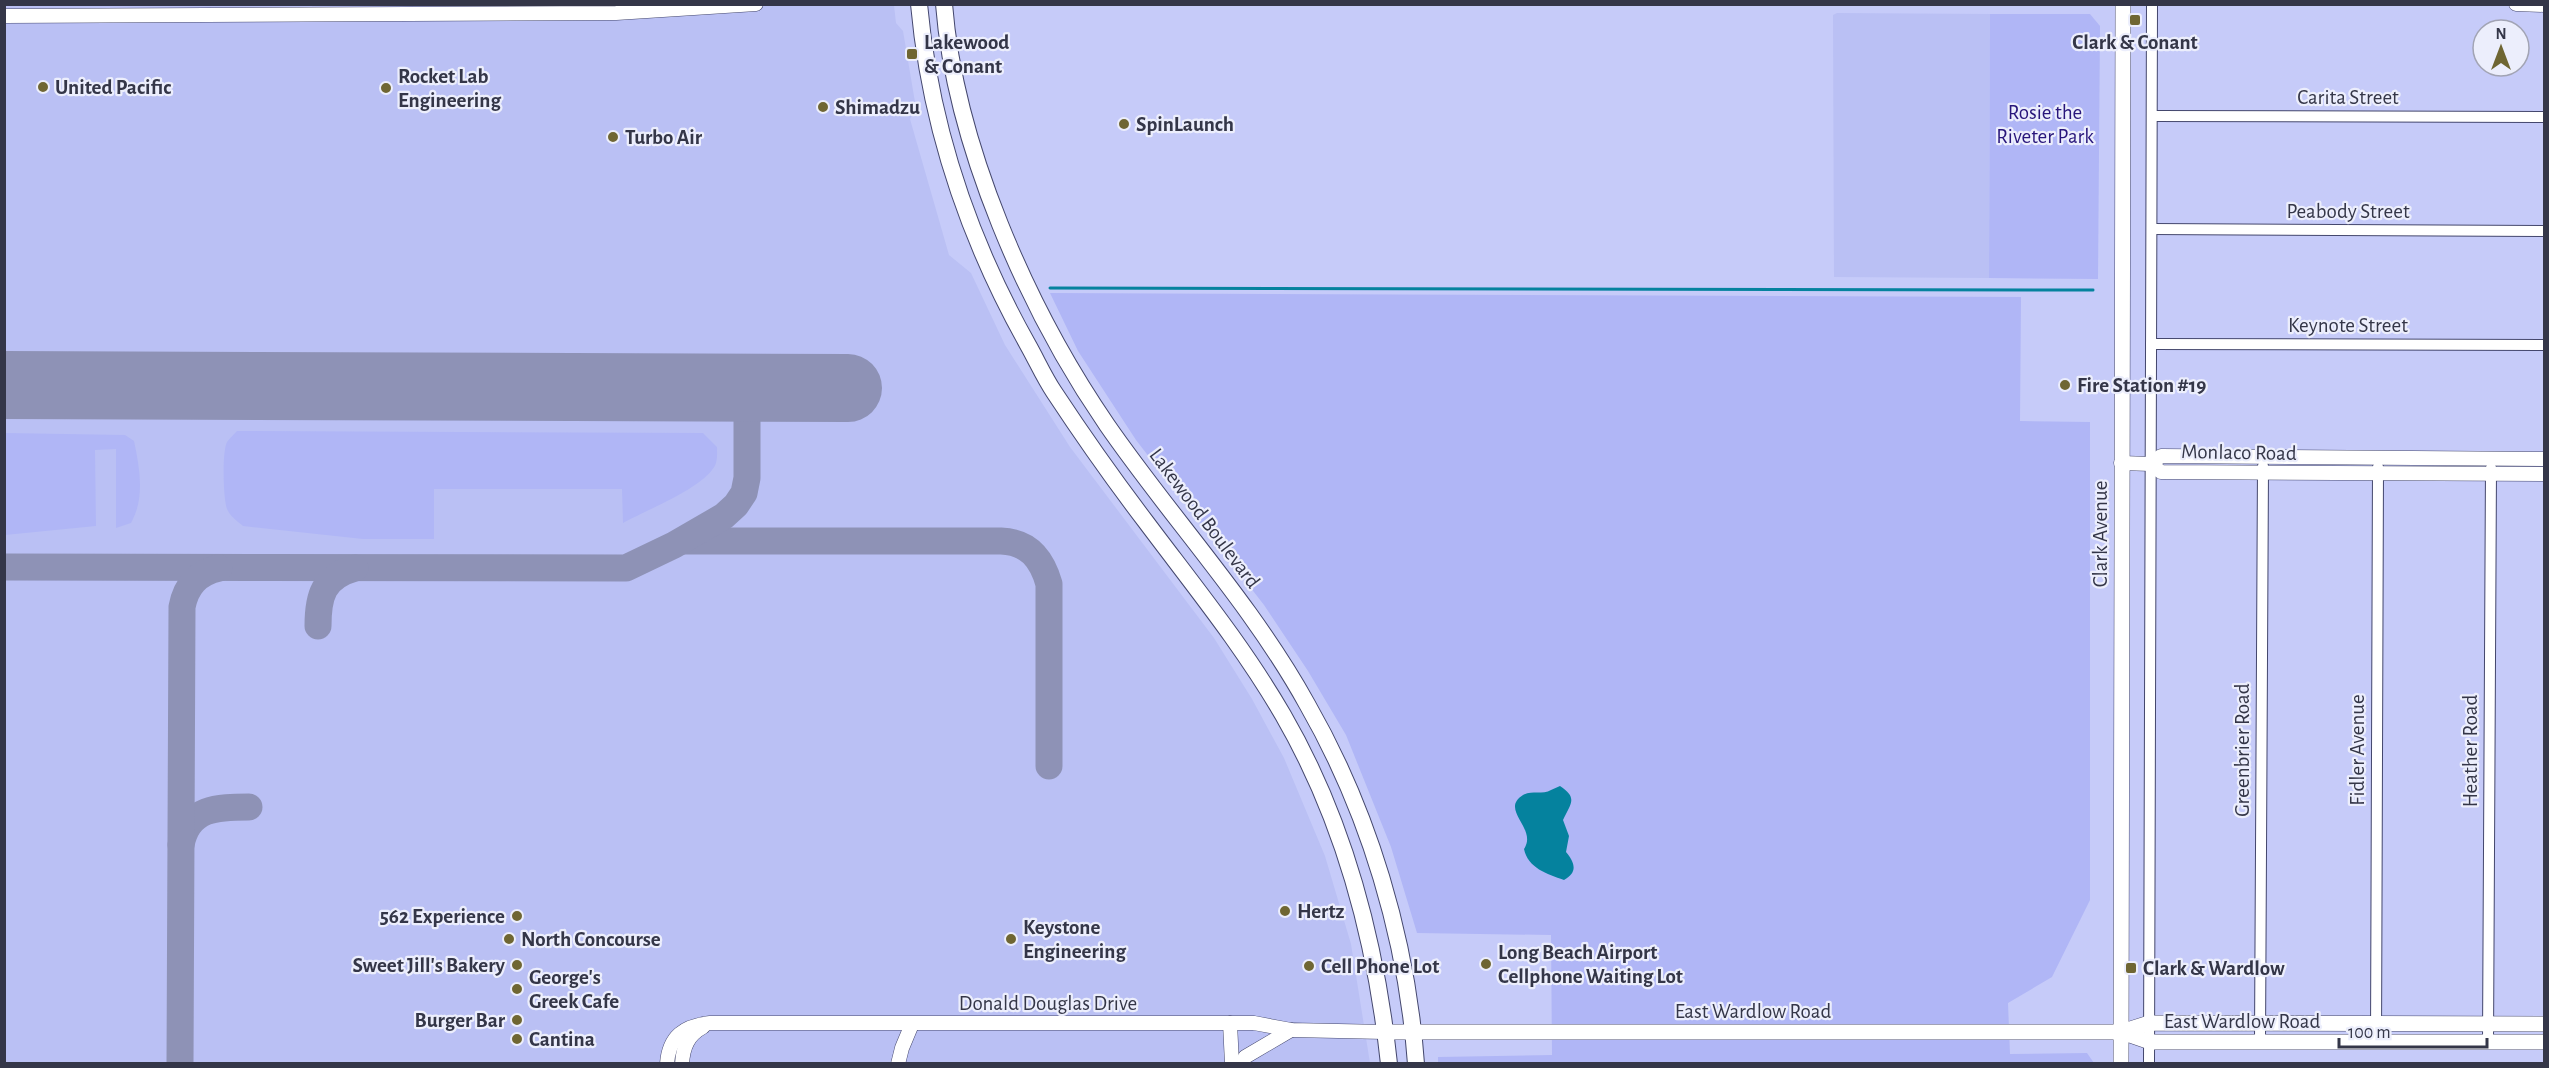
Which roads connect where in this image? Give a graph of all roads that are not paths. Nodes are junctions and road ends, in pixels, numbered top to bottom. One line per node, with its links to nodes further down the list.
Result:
1 (756, 4): 8 (street)
2 (919, 4): 17 (main road)
3 (944, 4): 16 (main road, Lakewood Boulevard)
4 (2123, 4): 24 (main road, Clark Avenue)
5 (2152, 4): 12 (street)
6 (2516, 4): 7 (street)
7 (2544, 5)
8 (662, 8): 10 (street)
9 (182, 10): 10 (street); 11 (street)
10 (421, 10)
11 (4, 16)
12 (2152, 116): 13 (street, Carita Street); 14 (street)
13 (2544, 117)
14 (2152, 229): 15 (street, Peabody Street); 18 (street)
15 (2544, 231)
16 (1023, 279): 17 (main road); 40 (main road, Lakewood Boulevard)
17 (998, 289): 39 (main road)
18 (2151, 344): 19 (street, Keynote Street); 25 (street)
19 (2544, 345)
20 (2263, 458): 21 (street, Monlaco Road); 25 (street, Monlaco Road); 26 (street, Greenbrier Road)
21 (2379, 459): 22 (street, Monlaco Road); 27 (street, Fidler Avenue)
22 (2491, 459): 23 (street, Monlaco Road); 29 (street, Heather Road)
23 (2544, 459)
24 (2121, 463): 25 (street); 41 (main road, Clark Avenue)
25 (2151, 464): 26 (street, Monlaco Road); 32 (street)
26 (2263, 474): 27 (street, Monlaco Road); 33 (street, Greenbrier Road)
27 (2378, 474): 29 (street, Monlaco Road); 35 (street, Fidler Avenue)
28 (2544, 474): 29 (street, Monlaco Road)
29 (2491, 475): 36 (street, Heather Road)
30 (710, 1023): 34 (street, Donald Douglas Drive); 47 (street, Donald Douglas Drive); 48 (street)
31 (1230, 1023): 34 (street, Donald Douglas Drive); 38 (street, Donald Douglas Drive); 50 (street)
32 (2150, 1023): 33 (main road, East Wardlow Road); 41 (main road, East Wardlow Road); 42 (street)
33 (2261, 1023): 35 (main road, East Wardlow Road); 43 (street, Greenbrier Road)
34 (912, 1024): 49 (street)
35 (2374, 1024): 36 (main road, East Wardlow Road); 44 (street, Fidler Avenue)
36 (2489, 1024): 37 (main road, East Wardlow Road); 45 (street, Heather Road)
37 (2544, 1024)
38 (1291, 1030): 39 (street, Donald Douglas Drive); 51 (street)
39 (1385, 1032): 40 (main road, East Wardlow Road); 52 (main road)
40 (1413, 1032): 41 (main road, East Wardlow Road); 53 (main road, Lakewood Boulevard)
41 (2121, 1032): 42 (main road, East Wardlow Road); 54 (main road, Clark Avenue)
42 (2150, 1042): 43 (main road, East Wardlow Road); 55 (street)
43 (2260, 1042): 44 (main road, East Wardlow Road)
44 (2376, 1042): 45 (main road, East Wardlow Road)
45 (2488, 1042): 46 (main road, East Wardlow Road)
46 (2544, 1042)
47 (667, 1064)
48 (682, 1064)
49 (898, 1064)
50 (1232, 1064)
51 (1242, 1064)
52 (1389, 1064)
53 (1416, 1064)
54 (2121, 1064)
55 (2149, 1064)

